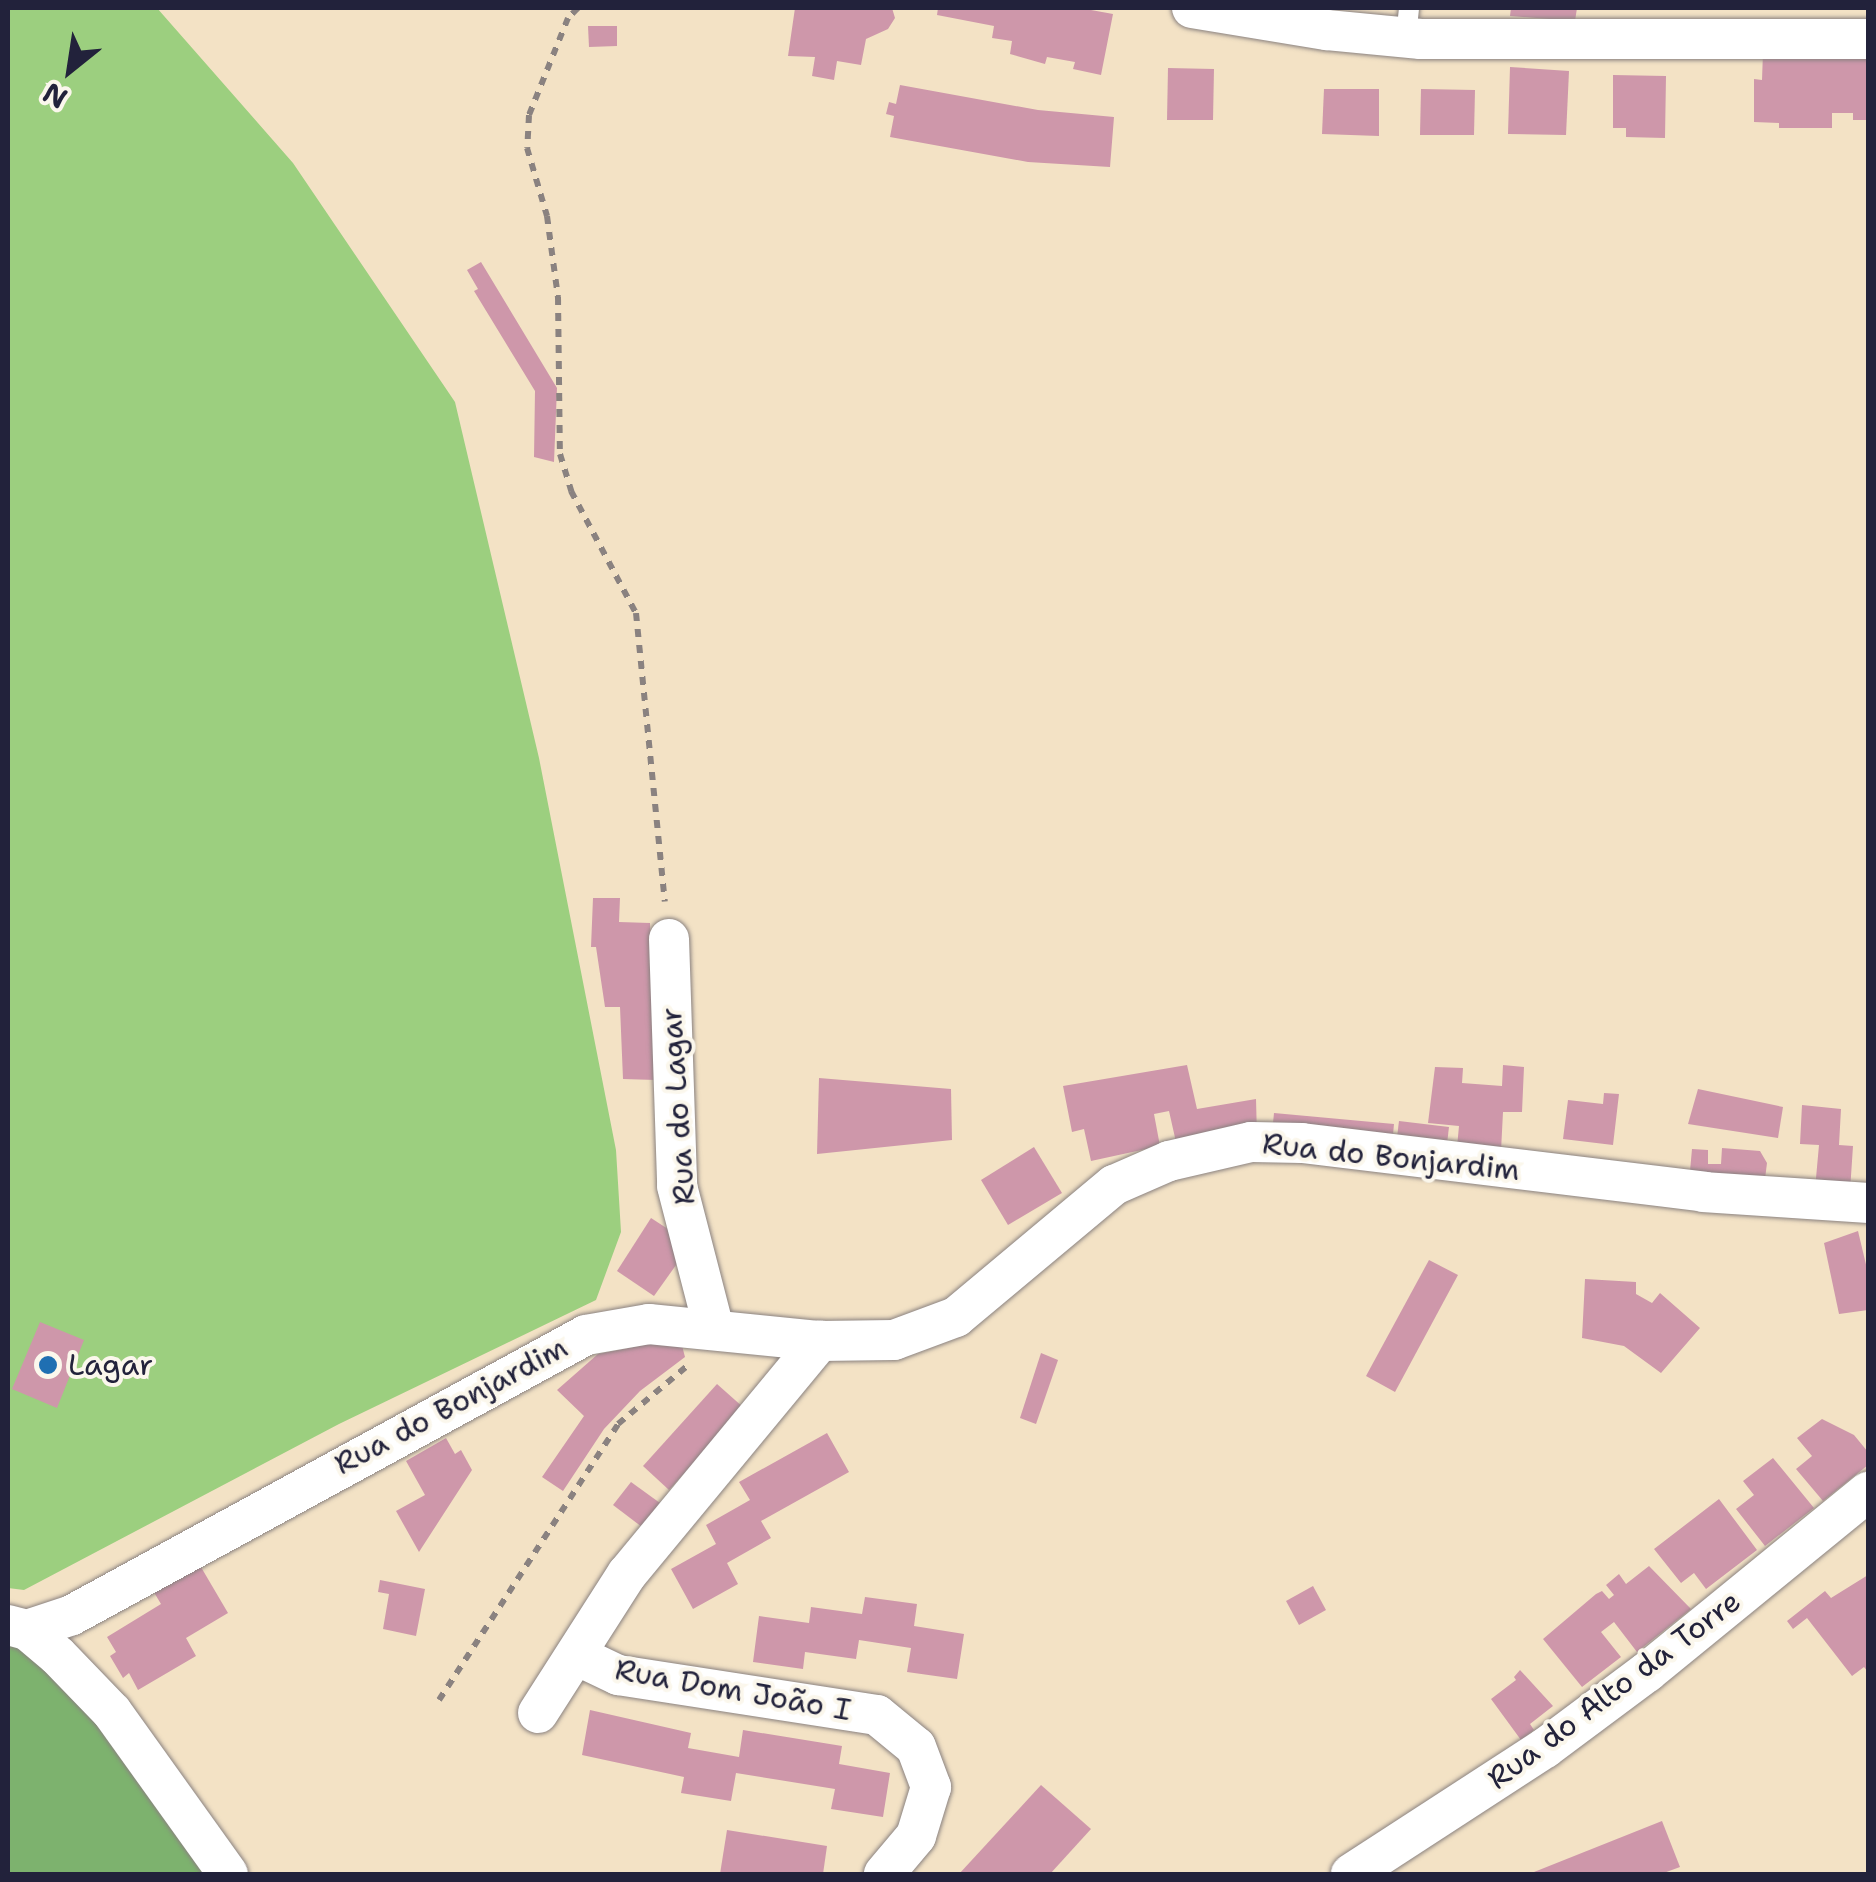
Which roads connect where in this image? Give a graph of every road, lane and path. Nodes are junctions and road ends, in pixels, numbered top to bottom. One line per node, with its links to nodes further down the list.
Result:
1 (578, 8): 7 (path)
2 (1192, 8): 3 (street)
3 (1408, 22): 4 (street)
4 (1653, 23): 5 (street)
5 (1796, 23): 6 (street)
6 (1868, 39)
7 (669, 939): 9 (street, Rua do Lagar)
8 (1868, 1204): 10 (street, Rua do Bonjardim)
9 (714, 1329): 10 (street, Rua do Bonjardim); 12 (street, Rua do Bonjardim); 14 (path)
10 (820, 1341): 13 (street)
11 (1868, 1492): 18 (street, Rua do Alto da Torre)
12 (17, 1628): 16 (street)
13 (576, 1655): 15 (street); 17 (street, Rua Dom João I)
14 (440, 1700)
15 (538, 1713)
16 (228, 1874)
17 (884, 1874)
18 (1350, 1874)

